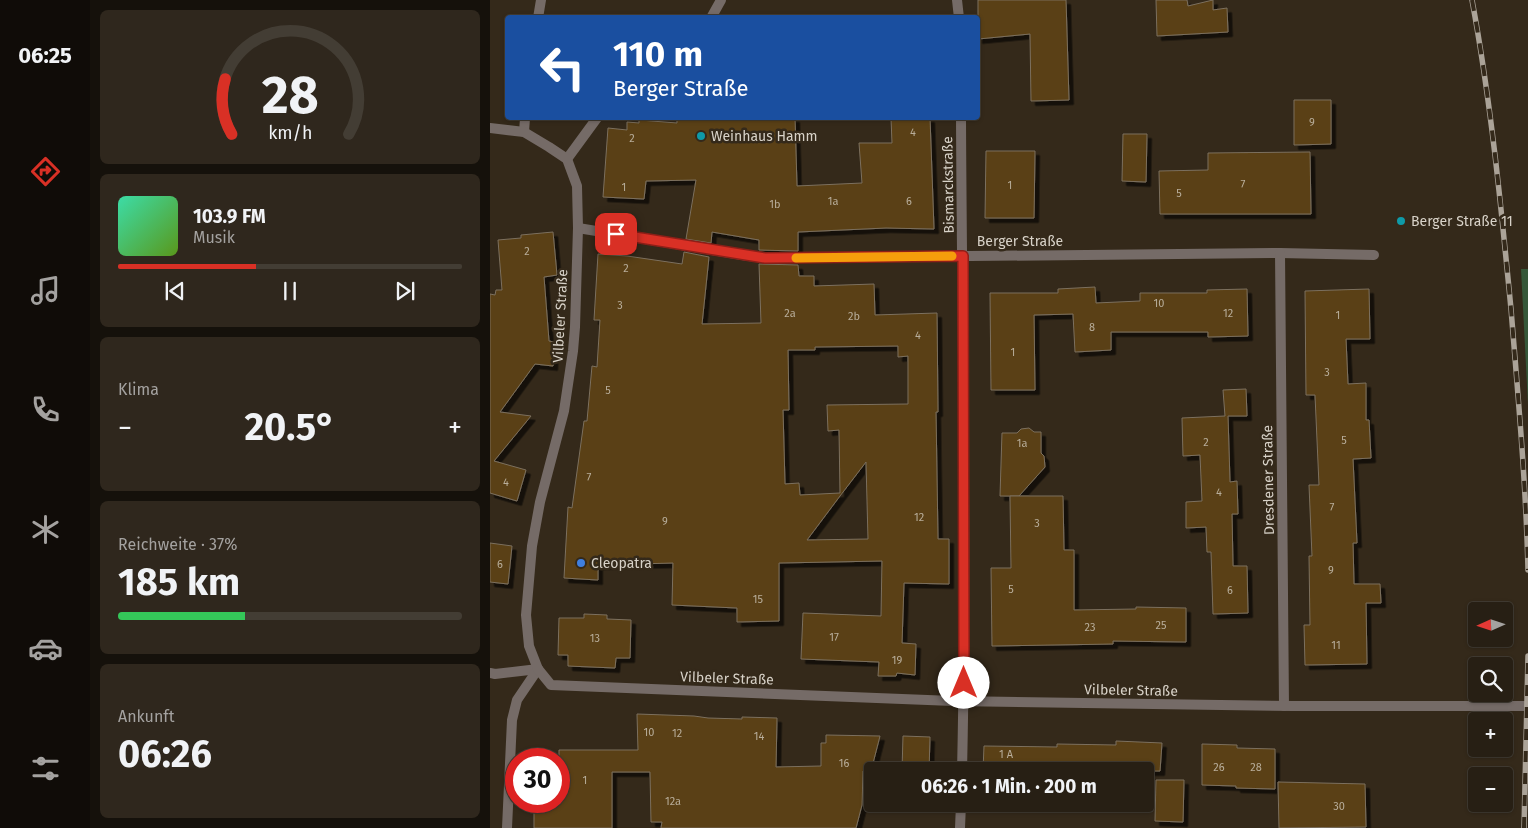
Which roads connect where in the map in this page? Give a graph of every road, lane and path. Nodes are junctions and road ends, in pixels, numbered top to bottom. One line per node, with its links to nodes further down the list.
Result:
1 (541, 0): 4 (street)
2 (721, 0): 5 (street)
3 (957, 0): 6 (street)
4 (538, 15)
5 (713, 15)
6 (959, 15)
7 (525, 120): 11 (street)
8 (595, 120): 12 (street)
9 (961, 120): 16 (street, Bismarckstraße)
10 (490, 128): 11 (street)
11 (524, 132): 12 (street)
12 (567, 159): 13 (street, Vilbeler Straße)
13 (578, 228): 16 (street, Berger Straße); 17 (street, Vilbeler Straße)
14 (1280, 253): 15 (street, Berger Straße); 16 (street, Berger Straße); 20 (street, Dresdener Straße)
15 (1374, 255)
16 (963, 256): 19 (street, Bismarckstraße)
17 (538, 669): 18 (street); 19 (street, Vilbeler Straße); 24 (street)
18 (490, 673)
19 (963, 701): 20 (street, Vilbeler Straße); 22 (street, Bismarckstraße)
20 (1284, 706): 21 (street, Vilbeler Straße)
21 (1528, 706)
22 (962, 762)
23 (961, 812): 25 (street)
24 (506, 828)
25 (960, 828)

